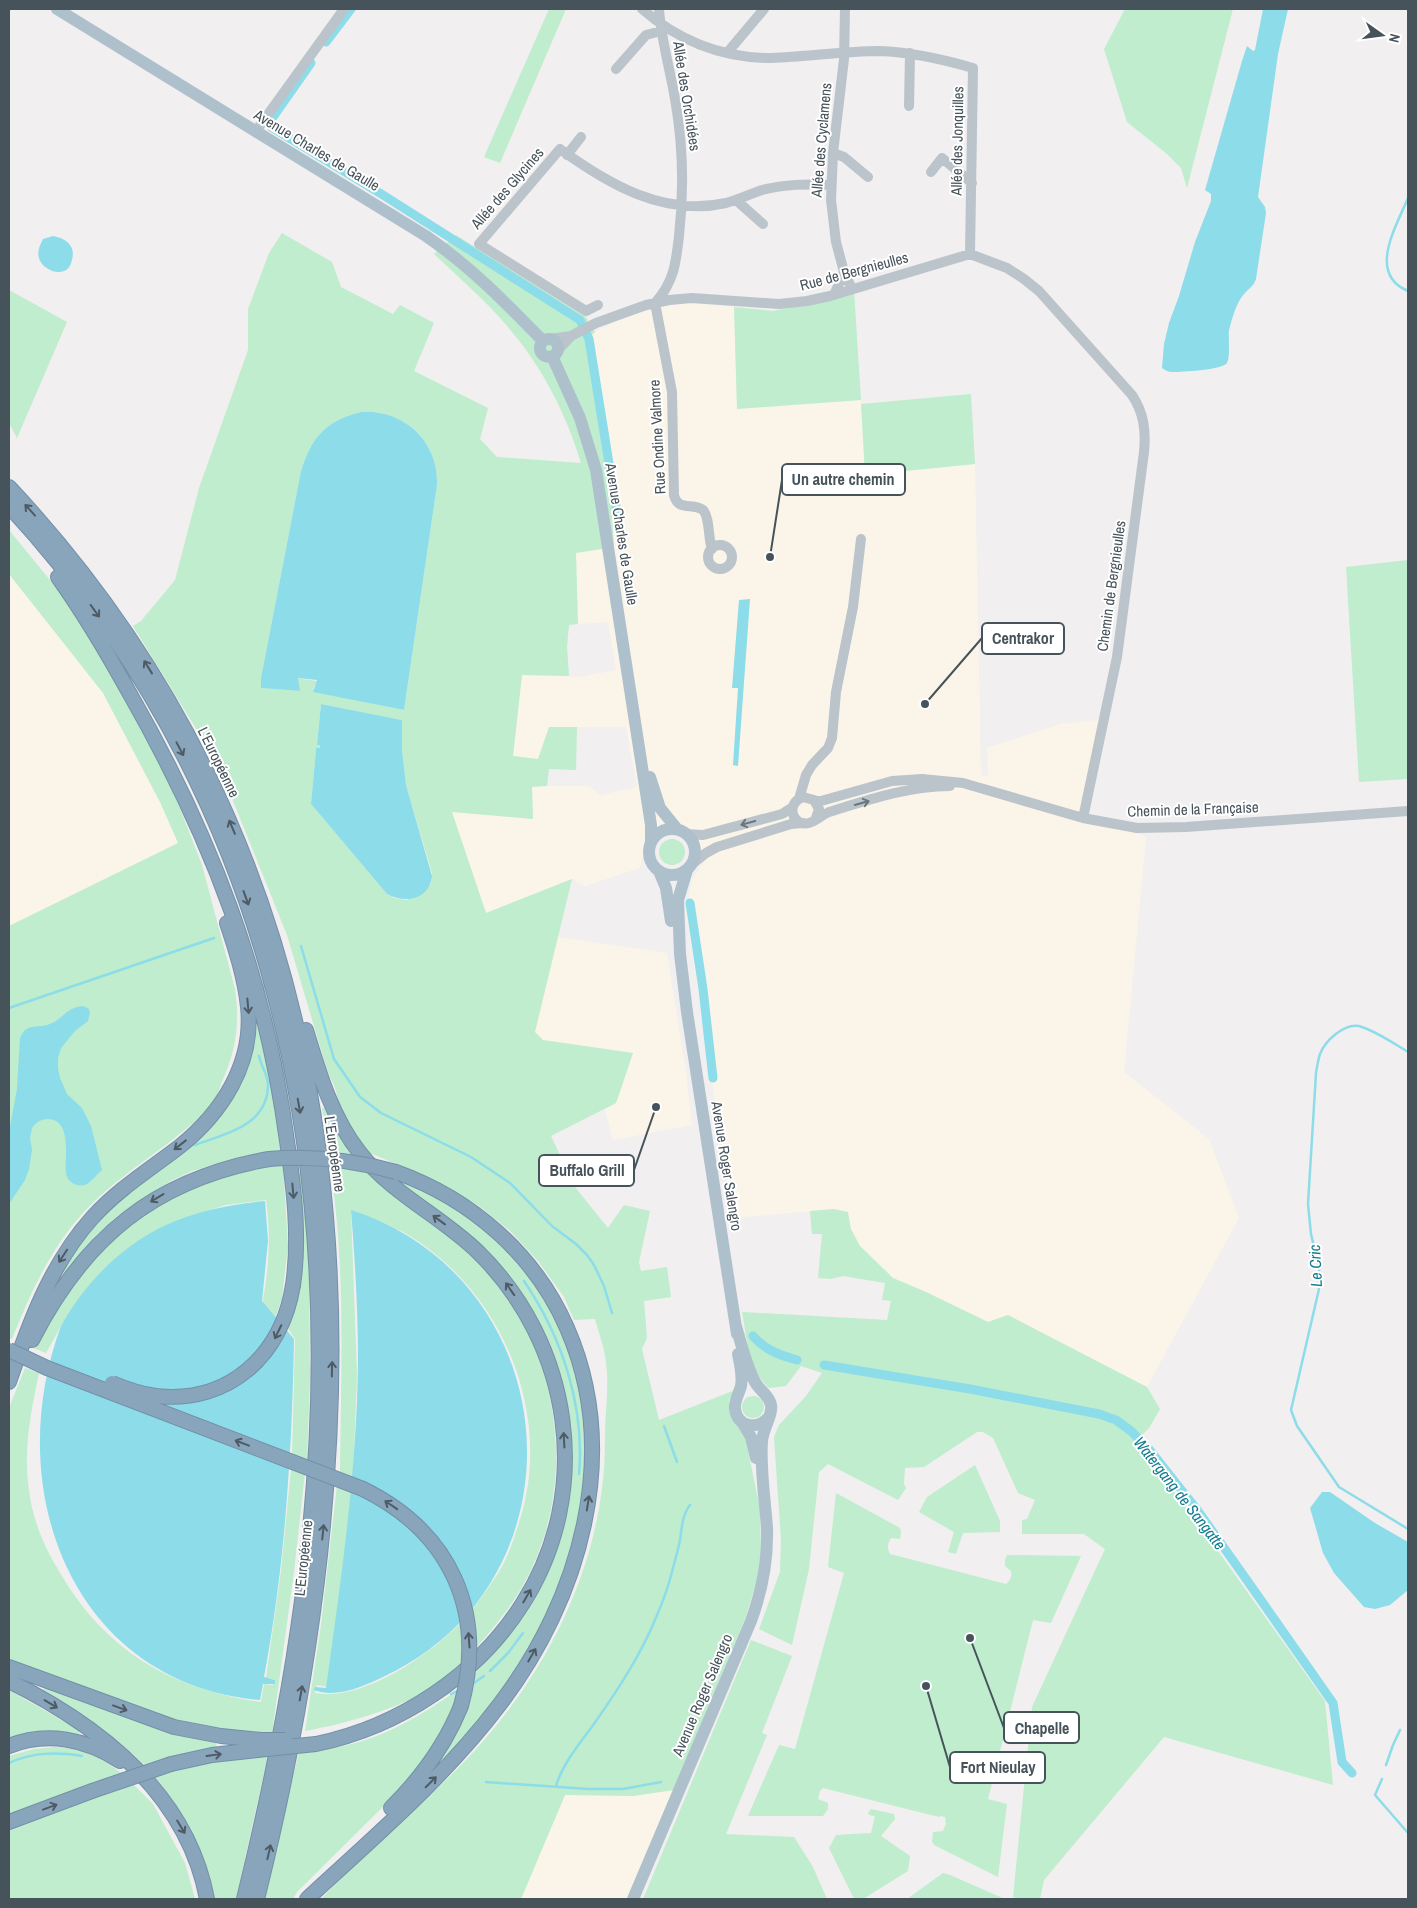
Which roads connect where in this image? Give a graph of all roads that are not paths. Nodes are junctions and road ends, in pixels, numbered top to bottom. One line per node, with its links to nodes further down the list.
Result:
1 (57, 9): 13 (main road, Avenue Charles de Gaulle)
2 (344, 9): 13 (street)
3 (642, 9): 7 (street, Allée des Jonquilles)
4 (659, 9): 7 (street, Allée des Orchidées)
5 (764, 9): 8 (street)
6 (845, 9): 9 (street, Allée des Cyclamens)
7 (661, 27): 8 (street, Allée des Jonquilles); 11 (street); 22 (street, Allée des Orchidées)
8 (727, 53): 9 (street, Allée des Jonquilles)
9 (844, 53): 10 (street, Allée des Jonquilles); 15 (street, Allée des Cyclamens)
10 (910, 53): 12 (street); 19 (street, Allée des Jonquilles)
11 (616, 69)
12 (909, 106)
13 (256, 131): 33 (main road, Avenue Charles de Gaulle)
14 (581, 137): 16 (street)
15 (834, 153): 18 (street); 20 (street, Allée des Cyclamens)
16 (568, 155): 22 (street, Allée des Glycines); 31 (street, Allée des Glycines)
17 (930, 172): 19 (street)
18 (868, 177)
19 (972, 183): 24 (street, Allée des Jonquilles)
20 (831, 185): 21 (street, Allée des Glycines); 25 (street, Allée des Cyclamens)
21 (736, 200): 22 (street, Allée des Glycines); 23 (street)
22 (681, 206): 26 (street, Allée des Orchidées)
23 (763, 224)
24 (970, 254): 27 (street, Rue de Bergnieulles); 48 (street, Chemin de Bergnieulles)
25 (844, 272): 27 (street, Allée des Cyclamens); 28 (street)
26 (672, 277): 29 (street, Allée des Orchidées); 30 (street, Allée des Orchidées)
27 (852, 289): 28 (street, Rue de Bergnieulles)
28 (834, 295): 29 (street, Rue de Bergnieulles)
29 (675, 299): 30 (street, Rue de Bergnieulles)
30 (655, 302): 32 (street, Rue de Bergnieulles); 39 (street, Rue Ondine Valmore)
31 (598, 305)
32 (574, 334): 33 (street, Rue de Bergnieulles); 34 (street, Rue de Bergnieulles)
33 (546, 340): 34 (main road, Avenue Charles de Gaulle)
34 (555, 353): 40 (main road, Avenue Charles de Gaulle)
35 (9, 486): 54 (highway, L'Européenne, one-way to 35)
36 (9, 506): 72 (highway, L'Européenne, one-way to 72)
37 (9, 516): 41 (highway)
38 (861, 539): 42 (street)
39 (712, 549)
40 (635, 724): 50 (main road, Avenue Charles de Gaulle); 51 (main road, Avenue Charles de Gaulle)
41 (167, 761): 57 (highway, one-way to 57, bridge); 58 (highway, one-way to 58)
42 (809, 770): 44 (street); 45 (street)
43 (984, 789): 44 (street, Chemin de la Française); 47 (street, Chemin de la Française, one-way to 43); 48 (street, Chemin de la Française)
44 (813, 800): 45 (street); 47 (street)
45 (796, 803): 49 (street); 50 (street, one-way to 50)
46 (1408, 810): 48 (street, Chemin de la Française)
47 (816, 818): 49 (street)
48 (1082, 818)
49 (803, 823): 52 (street)
50 (682, 832): 51 (main road); 52 (main road)
51 (651, 841): 53 (main road)
52 (689, 867): 53 (main road); 55 (main road, Avenue Roger Salengro)
53 (659, 871): 55 (main road, Avenue Roger Salengro)
54 (262, 905): 67 (highway, one-way to 54, bridge); 73 (highway, L'Européenne, one-way to 54)
55 (687, 1012): 56 (main road, Avenue Roger Salengro)
56 (736, 1326): 59 (main road, Avenue Roger Salengro); 61 (main road, Avenue Roger Salengro)
57 (9, 1350): 74 (highway, one-way to 57, bridge)
58 (9, 1382)
59 (762, 1392): 61 (main road); 62 (main road)
60 (9, 1393): 74 (highway, one-way to 60, bridge)
61 (737, 1398): 63 (main road)
62 (768, 1418): 63 (main road); 64 (main road, Avenue Roger Salengro)
63 (741, 1421): 64 (main road, Avenue Roger Salengro)
64 (763, 1495): 75 (main road, Avenue Roger Salengro)
65 (9, 1667): 67 (highway, one-way to 67)
66 (9, 1681): 69 (highway, one-way to 69)
67 (259, 1745): 70 (highway, one-way to 67, bridge)
68 (9, 1746): 69 (highway)
69 (161, 1799): 71 (highway, one-way to 71)
70 (9, 1822)
71 (207, 1899)
72 (244, 1899)
73 (257, 1899)
74 (306, 1899)
75 (633, 1899)

